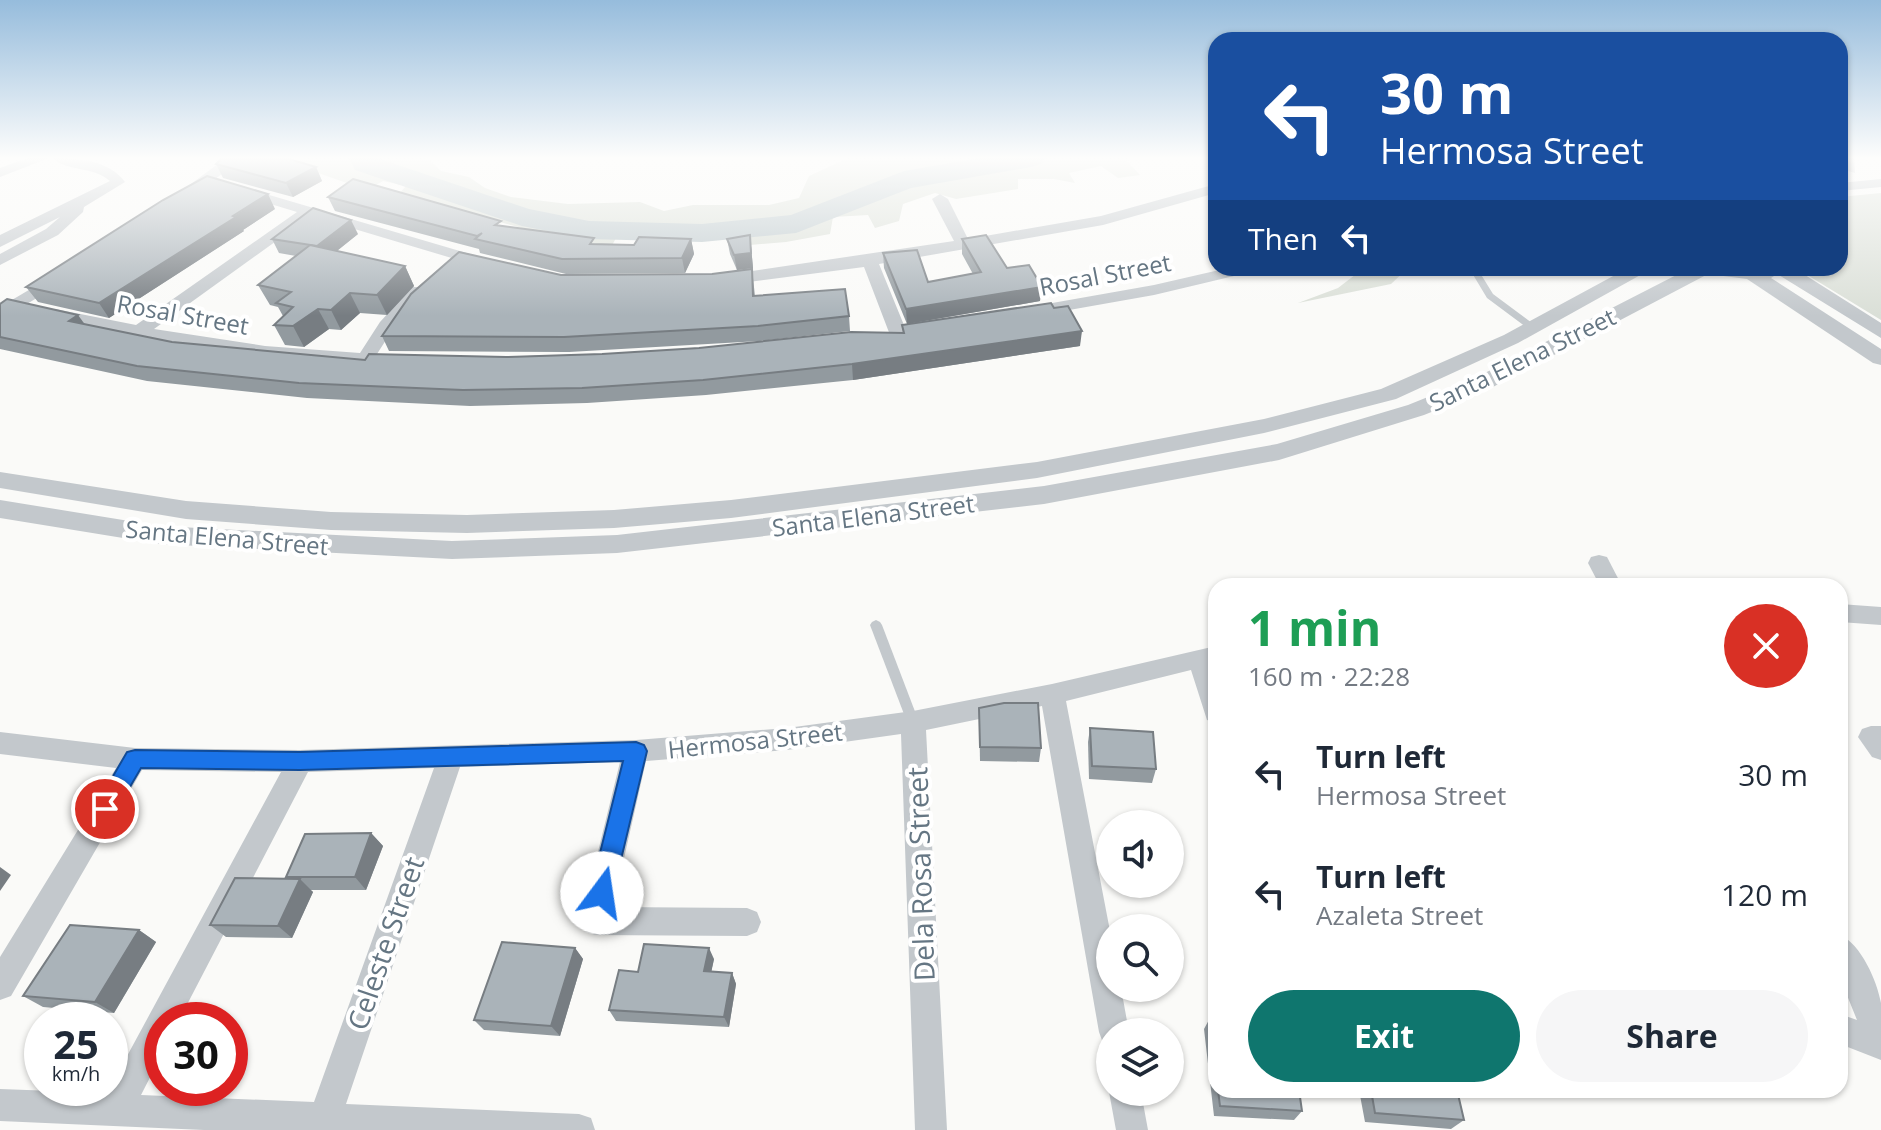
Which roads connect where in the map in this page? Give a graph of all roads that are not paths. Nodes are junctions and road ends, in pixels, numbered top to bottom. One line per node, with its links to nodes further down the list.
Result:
1 (63, 211): 6 (street)
2 (75, 211): 9 (street)
3 (308, 211): 8 (street); 23 (street)
4 (946, 211): 7 (street)
5 (1136, 211): 7 (street)
6 (0, 242)
7 (963, 244): 10 (street)
8 (461, 257): 11 (street); 27 (street)
9 (0, 260)
10 (870, 261): 19 (street); 25 (street)
11 (499, 267)
12 (68, 271): 20 (street)
13 (1214, 276): 21 (street, Rosal Street)
14 (1478, 276): 22 (lane)
15 (1628, 276): 22 (street, Santa Elena Street)
16 (1691, 276): 30 (street, Santa Elena Street)
17 (1755, 276): 26 (street)
18 (1793, 276): 24 (street)
19 (715, 281)
20 (7, 310): 23 (street, Rosal Street)
21 (1004, 317)
22 (1533, 328): 29 (street, Santa Elena Street)
23 (138, 332): 27 (street, Rosal Street)
24 (1881, 332)
25 (899, 335)
26 (1881, 358)
27 (365, 359): 28 (street, Rosal Street)
28 (411, 360)
29 (0, 480)
30 (0, 509)
31 (1599, 563): 32 (street)
32 (1607, 578)
33 (1848, 614): 34 (street)
34 (1881, 616)
35 (876, 625): 38 (lane, Dela Rosa Street)
36 (1208, 657): 37 (street, Hermosa Street)
37 (1052, 694): 38 (street, Hermosa Street); 50 (street)
38 (913, 722): 42 (street, Hermosa Street); 59 (street, Dela Rosa Street)
39 (1881, 737): 41 (street)
40 (0, 743): 44 (street, Hermosa Street)
41 (1881, 749)
42 (636, 751): 43 (street, Hermosa Street); 46 (street)
43 (451, 755): 45 (street, Hermosa Street); 57 (street, Celeste Street)
44 (135, 759): 45 (street, Hermosa Street); 48 (street)
45 (300, 761): 49 (street)
46 (747, 922)
47 (1848, 963): 52 (street)
48 (0, 985)
49 (173, 1002)
50 (1111, 1018)
51 (1848, 1032): 52 (street)
52 (1881, 1044)
53 (144, 1057): 56 (street)
54 (0, 1105): 56 (street)
55 (1128, 1106): 60 (street)
56 (116, 1110): 57 (street)
57 (322, 1124): 58 (street)
58 (579, 1130)
59 (931, 1130)
60 (1132, 1130)

